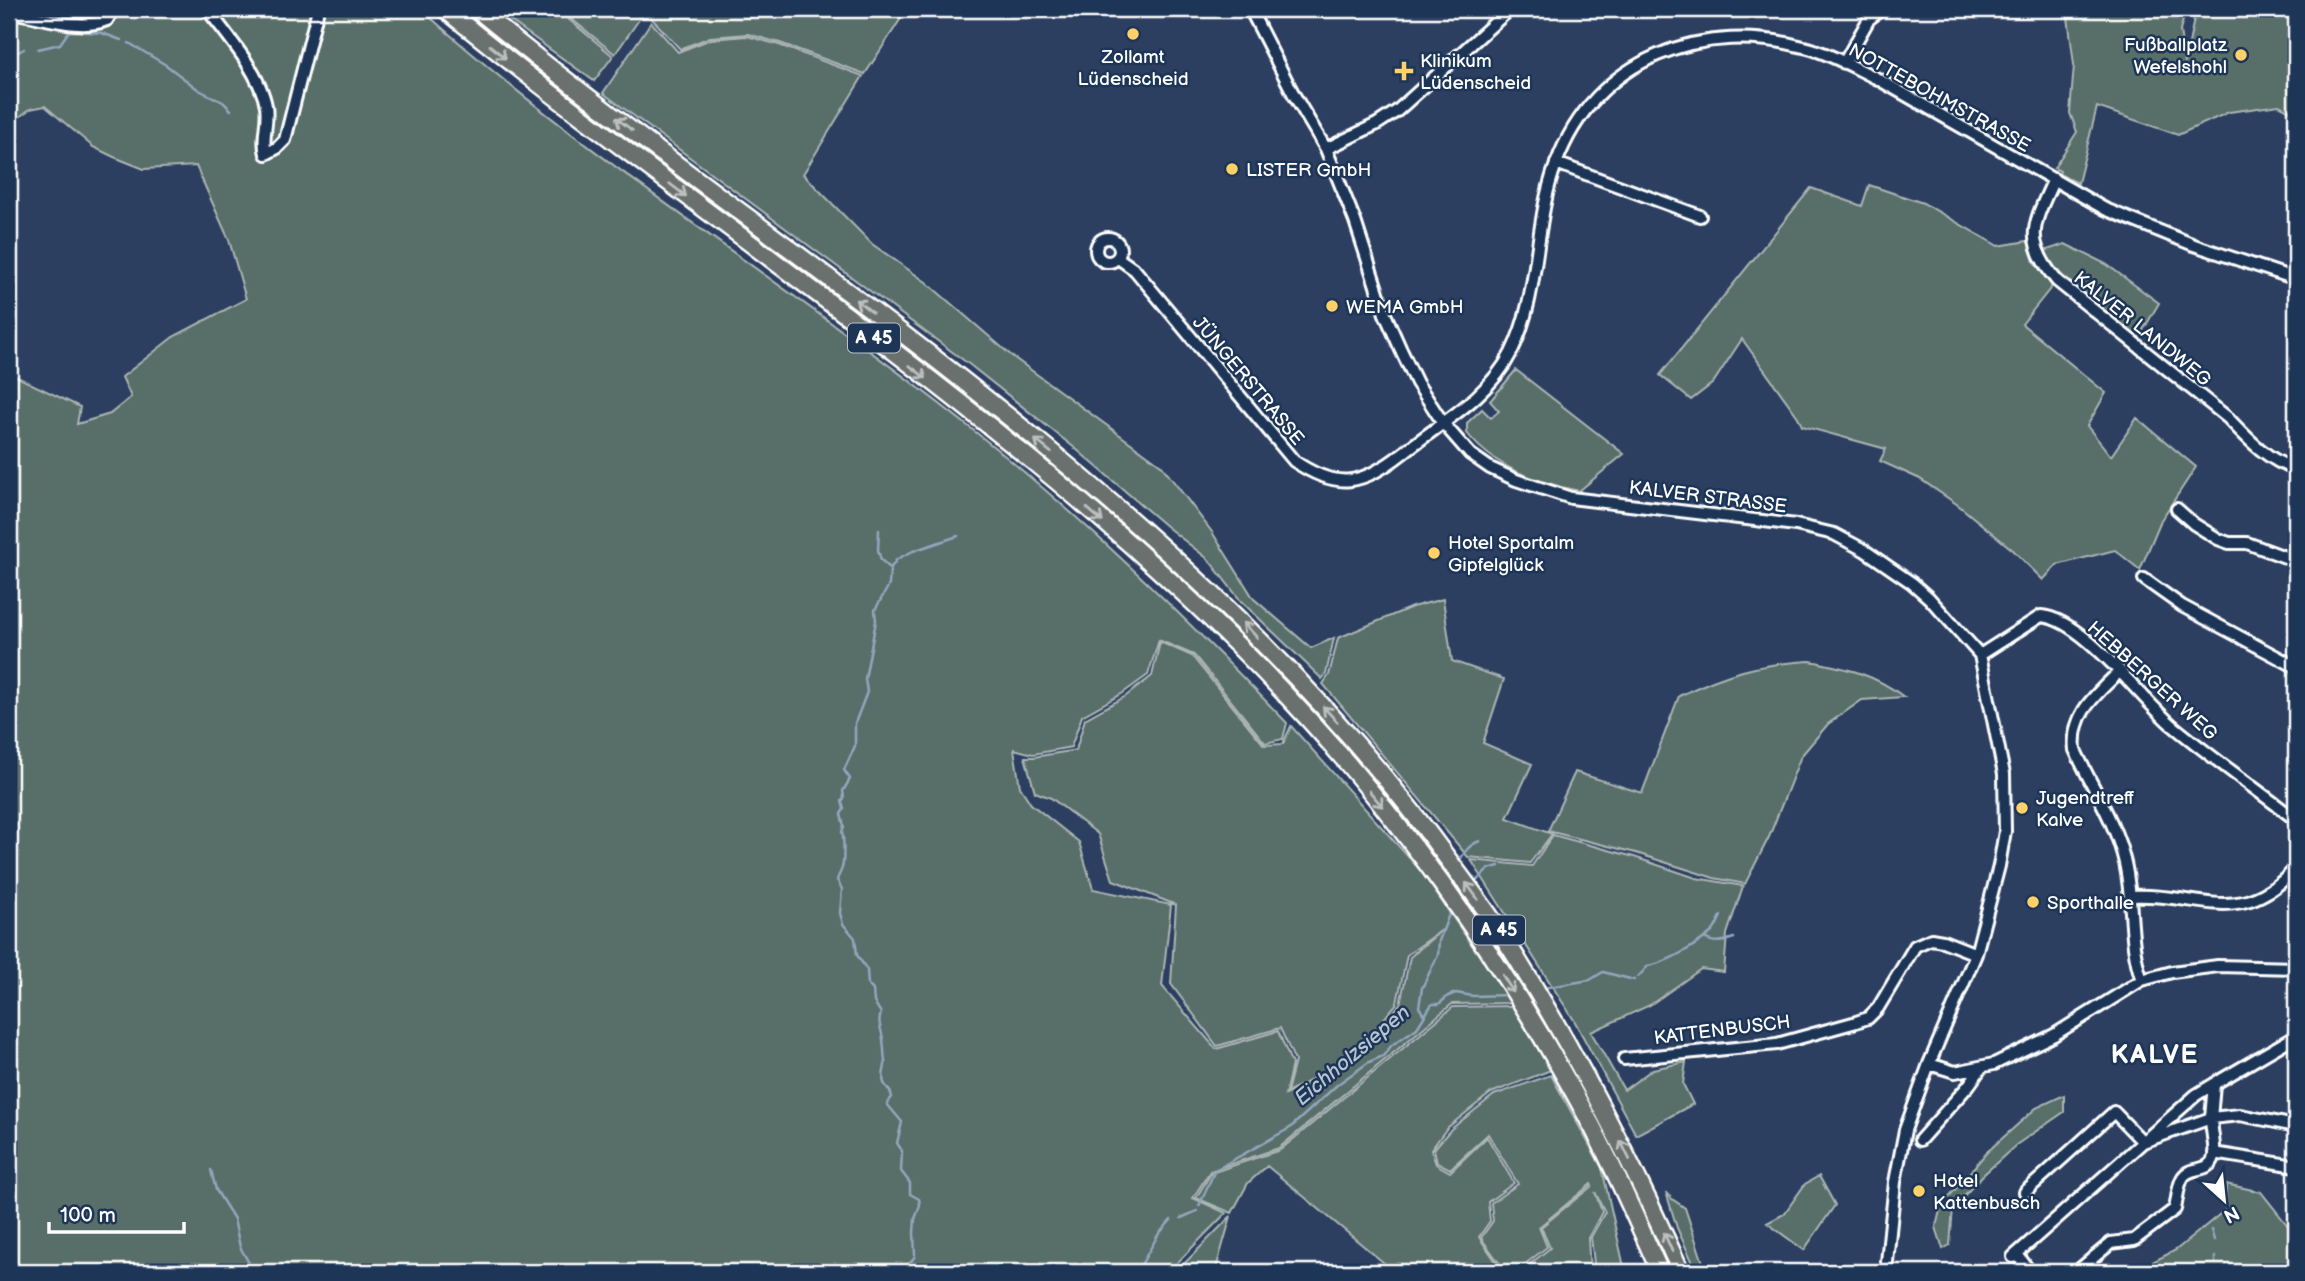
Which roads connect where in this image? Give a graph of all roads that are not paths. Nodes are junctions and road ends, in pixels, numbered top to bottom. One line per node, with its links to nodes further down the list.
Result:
1 (110, 9): 9 (street)
2 (207, 9): 3 (street)
3 (318, 9)
4 (445, 9): 44 (highway, A 45, one-way to 44)
5 (477, 9): 45 (highway, A 45, one-way to 5)
6 (1250, 9): 11 (street, KALVER STRASSE)
7 (1510, 9): 11 (street)
8 (1882, 9): 10 (street)
9 (9, 12)
10 (1844, 63): 12 (street, NOTTEBOHMSTRASSE); 13 (street, NOTTEBOHMSTRASSE)
11 (1326, 149): 17 (street, KALVER STRASSE)
12 (1556, 163): 14 (street); 17 (street, NOTTEBOHMSTRASSE)
13 (2054, 179): 16 (street, NOTTEBOHMSTRASSE); 18 (street, KALVER LANDWEG)
14 (1700, 216)
15 (1118, 258): 17 (street, JÜNGERSTRASSE)
16 (2296, 279)
17 (1443, 423): 22 (street, KALVER STRASSE)
18 (2296, 469)
19 (2177, 509): 20 (street)
20 (2296, 561)
21 (2144, 579): 23 (street)
22 (1980, 655): 24 (street, HEBBERGER WEG); 28 (street)
23 (2296, 667)
24 (2120, 671): 25 (street, HEBBERGER WEG); 27 (street)
25 (2296, 820)
26 (2296, 868): 27 (street)
27 (2131, 896): 30 (street)
28 (1976, 954): 32 (street, KATTENBUSCH); 33 (street)
29 (2296, 968): 30 (street)
30 (2142, 980): 34 (street)
31 (2296, 1036): 35 (street)
32 (1624, 1059)
33 (1928, 1065): 34 (street); 46 (street)
34 (1981, 1068): 38 (street)
35 (2214, 1084): 36 (street); 39 (street)
36 (2211, 1118): 37 (street); 39 (street); 40 (street)
37 (2296, 1126)
38 (1920, 1140)
39 (2143, 1142): 42 (street); 47 (street)
40 (2214, 1153): 41 (street); 43 (street)
41 (2296, 1166)
42 (2025, 1192)
43 (2081, 1268)
44 (1660, 1272)
45 (1682, 1272)
46 (1886, 1272)
47 (2030, 1272)

